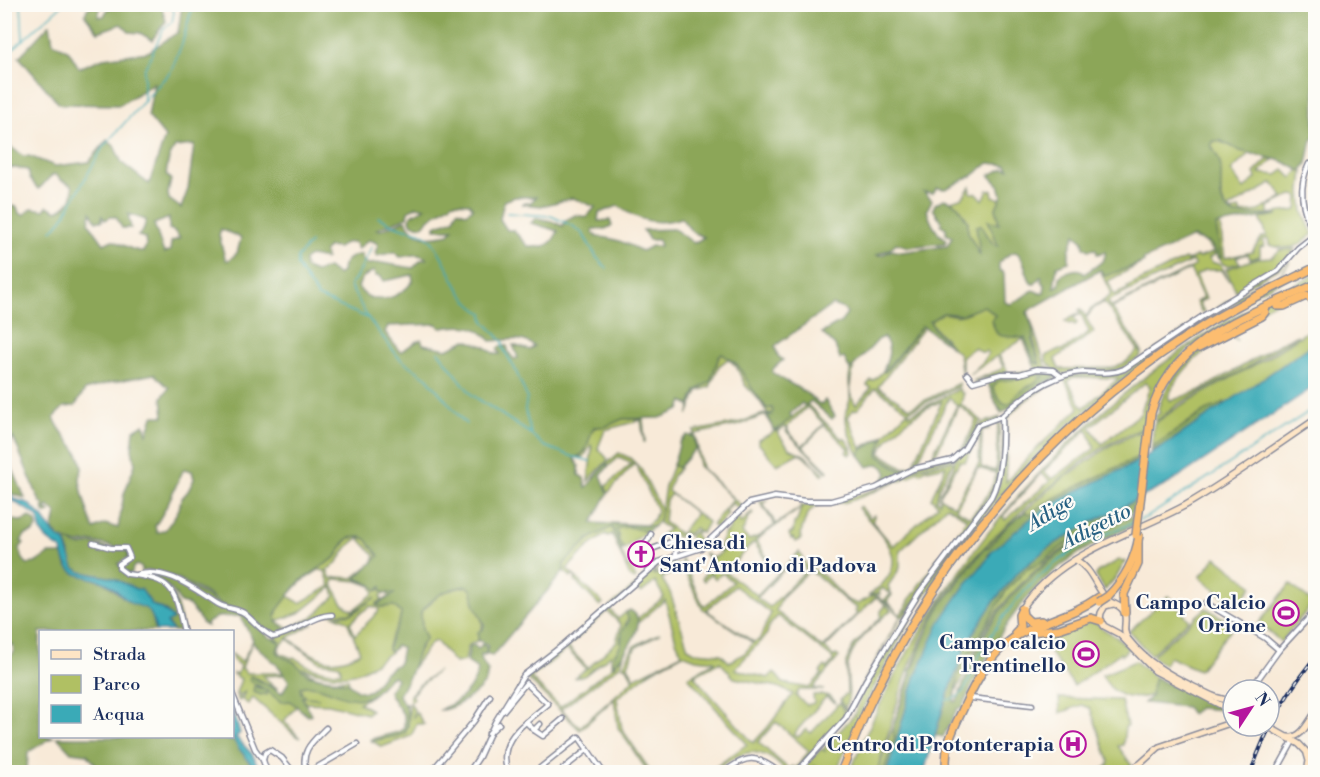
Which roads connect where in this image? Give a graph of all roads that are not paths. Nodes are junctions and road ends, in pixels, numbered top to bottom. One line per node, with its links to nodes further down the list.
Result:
1 (1309, 164): 2 (street)
2 (1315, 234): 9 (street)
3 (1316, 267): 75 (highway)
4 (1316, 272): 75 (highway)
5 (1316, 285): 7 (highway); 10 (highway)
6 (1312, 299): 7 (highway)
7 (1276, 306): 10 (highway)
8 (967, 374): 9 (street)
9 (1061, 376): 11 (street)
10 (1152, 414): 14 (highway, bridge)
11 (1002, 416): 16 (street); 74 (street)
12 (1316, 419): 17 (street)
13 (651, 534): 16 (street)
14 (1138, 538): 23 (highway); 30 (highway)
15 (93, 543): 22 (street)
16 (676, 555): 20 (street)
17 (1084, 555): 18 (street); 21 (street)
18 (1076, 560): 21 (street); 26 (street)
19 (641, 562): 20 (street)
20 (654, 567): 47 (street)
21 (1087, 568): 23 (street)
22 (136, 575): 28 (street); 33 (street)
23 (1103, 599): 25 (street); 25 (street); 29 (highway); 31 (street); 34 (highway)
24 (1206, 603): 36 (street)
25 (1113, 604): 30 (street)
26 (1022, 609): 29 (highway); 35 (highway)
27 (1316, 610): 36 (street)
28 (332, 615)
29 (1062, 616): 35 (highway)
30 (1125, 617): 32 (street); 41 (street)
31 (1101, 621): 32 (street); 34 (highway)
32 (1112, 629): 43 (street)
33 (184, 630)
34 (1030, 632): 40 (highway)
35 (1000, 649): 55 (highway)
36 (1279, 650): 37 (street)
37 (1259, 678)
38 (490, 696): 66 (street)
39 (234, 698): 60 (street)
40 (971, 698): 42 (street); 55 (highway)
41 (1221, 699)
42 (1032, 705)
43 (1221, 707)
44 (1316, 712): 53 (street)
45 (563, 719): 51 (street)
46 (526, 722): 47 (street); 51 (street); 68 (street)
47 (497, 723): 67 (street)
48 (540, 724): 51 (street)
49 (1221, 725): 77 (street)
50 (326, 728): 65 (street)
51 (534, 730)
52 (1281, 734): 53 (street)
53 (1285, 736): 59 (street)
54 (1281, 737): 56 (street)
55 (950, 741): 76 (highway)
56 (1292, 743): 59 (street); 78 (street)
57 (357, 744): 65 (street)
58 (587, 750): 69 (street); 70 (street); 71 (street)
59 (1305, 751): 61 (street); 79 (street)
60 (263, 760): 63 (street); 64 (street)
61 (1316, 762)
62 (1316, 767): 79 (street)
63 (267, 772)
64 (293, 772)
65 (308, 772)
66 (431, 772)
67 (469, 772)
68 (508, 772)
69 (534, 772)
70 (559, 772)
71 (603, 772)
72 (724, 772): 73 (street)
73 (779, 772)
74 (797, 772)
75 (843, 772)
76 (948, 772)
77 (1124, 772)
78 (1276, 772)
79 (1308, 772)

